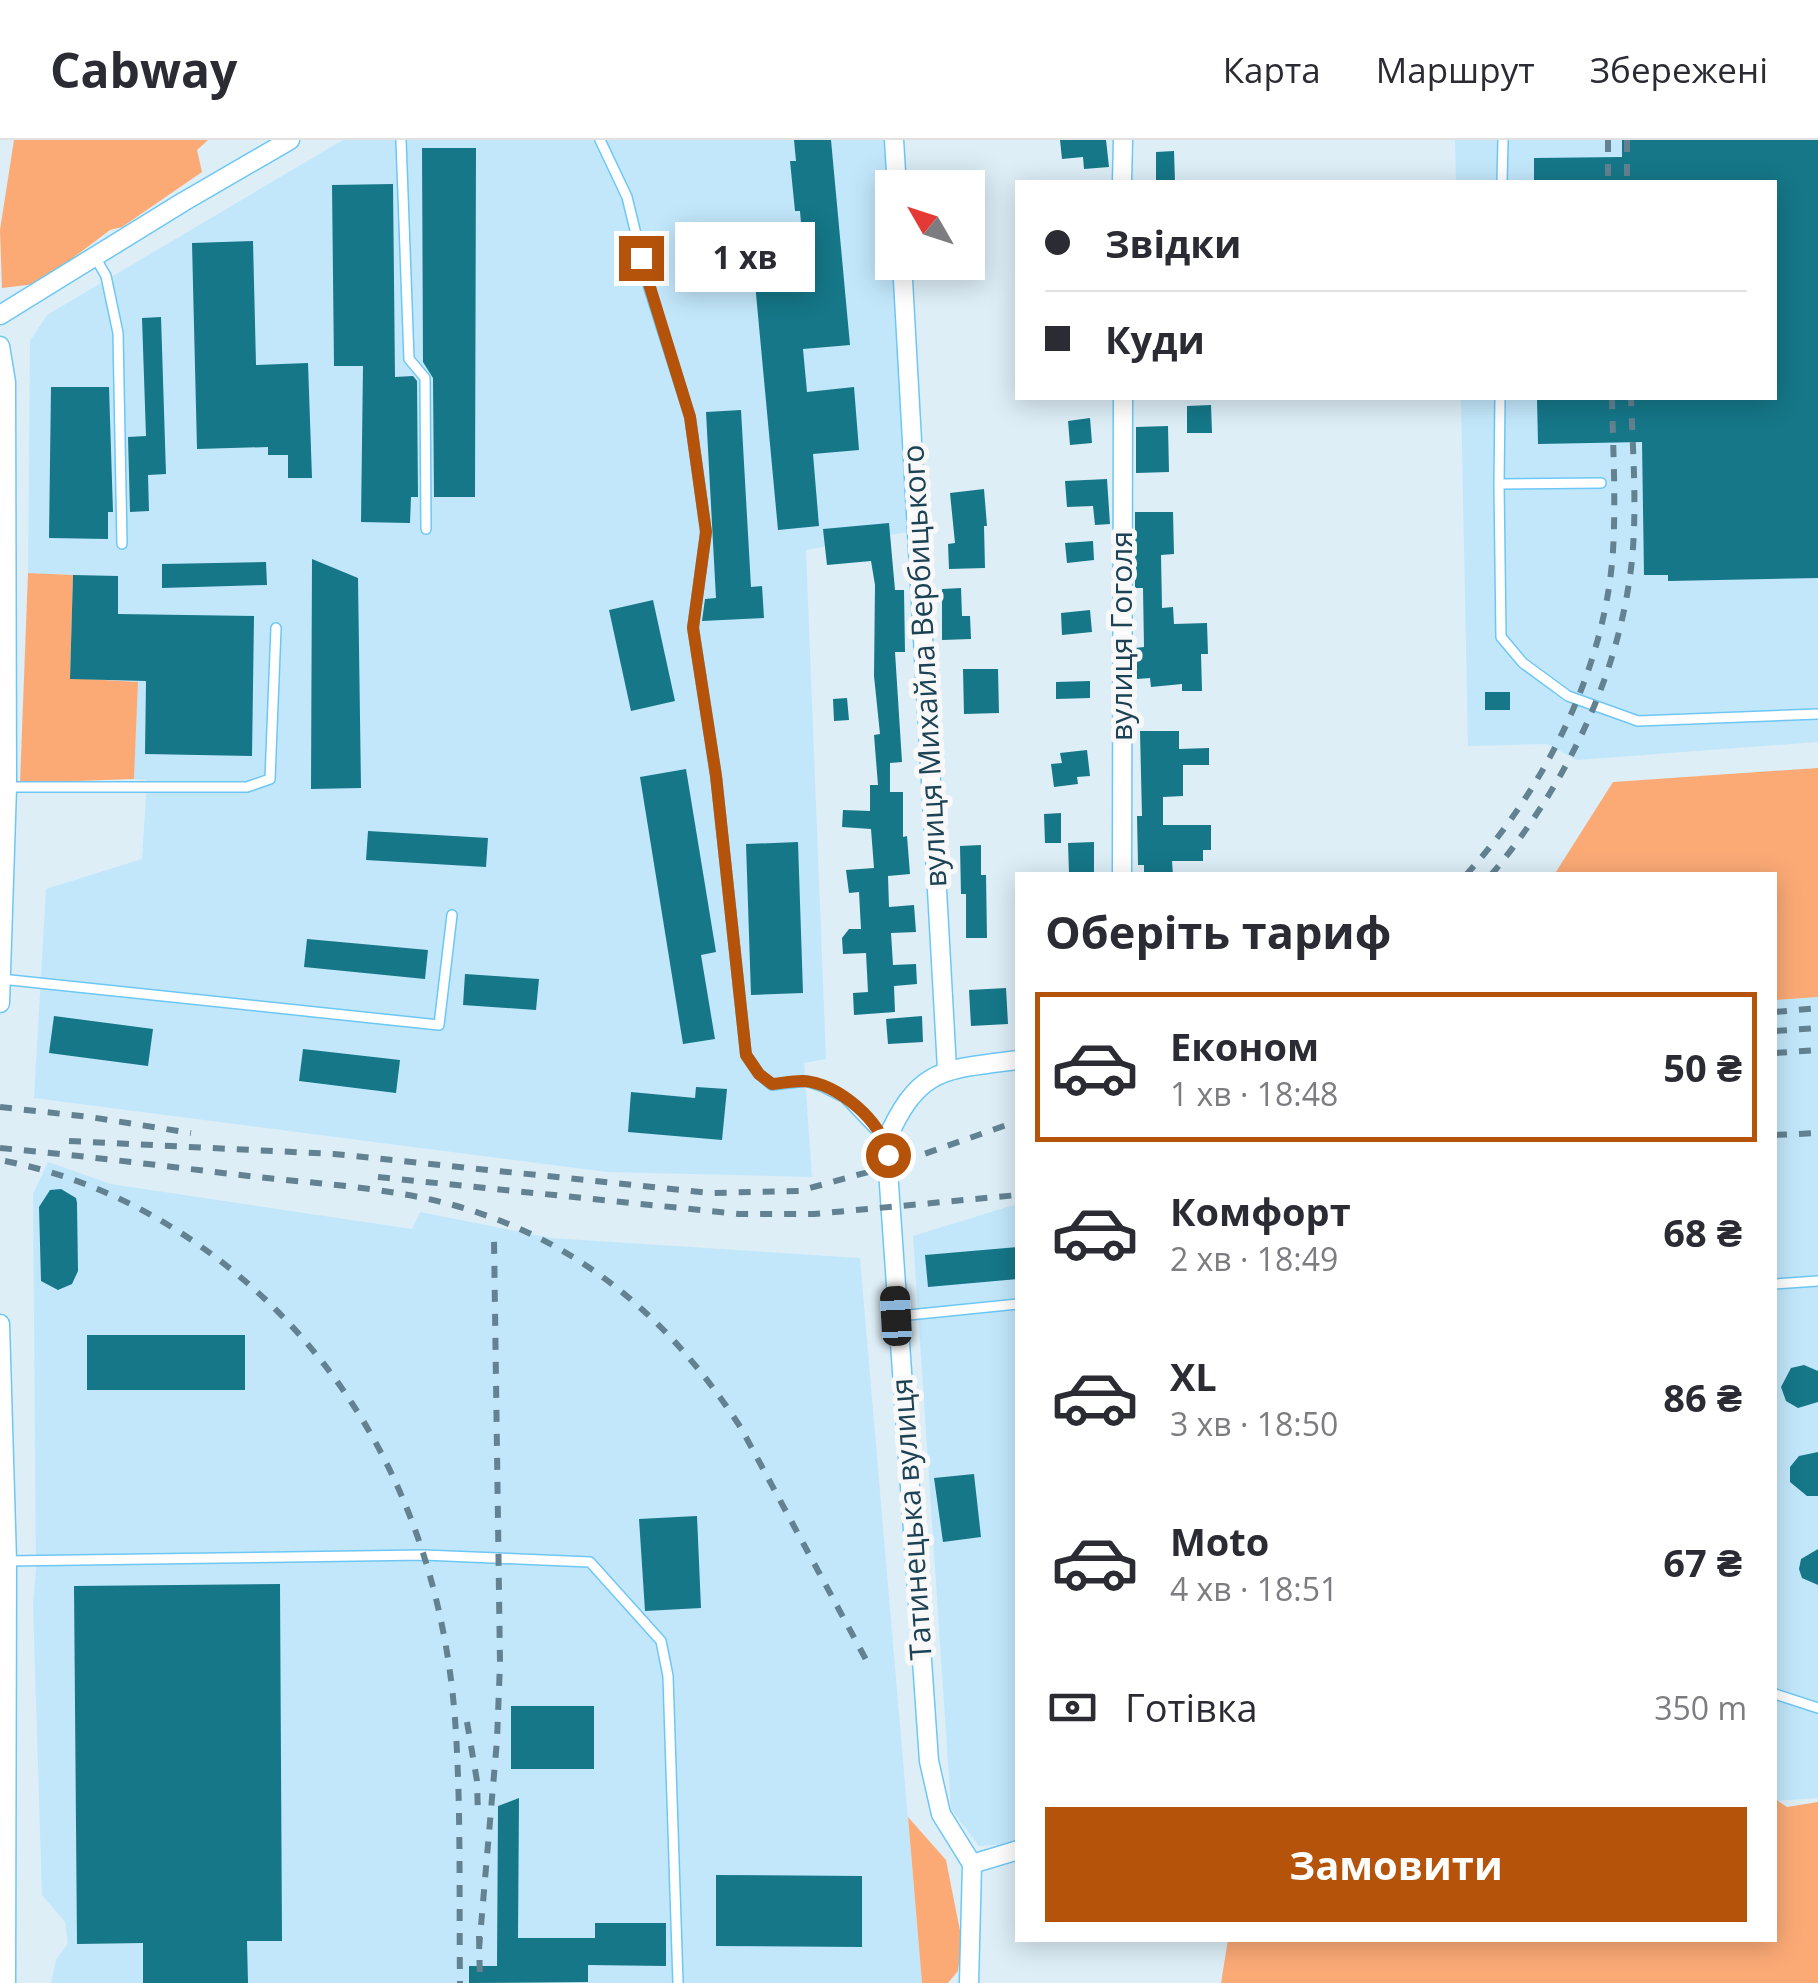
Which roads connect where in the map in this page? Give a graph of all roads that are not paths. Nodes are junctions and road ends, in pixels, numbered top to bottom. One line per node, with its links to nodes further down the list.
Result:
1 (290, 140): 10 (street)
2 (401, 140): 18 (lane)
3 (600, 140): 29 (lane)
4 (894, 140): 7 (street)
5 (1122, 140): 8 (street)
6 (1502, 140): 9 (lane)
7 (896, 170)
8 (1122, 180)
9 (1502, 180)
10 (96, 256): 12 (street); 19 (lane)
11 (903, 280): 28 (street, вулиця Михайла Вербицького)
12 (0, 315)
13 (0, 346): 22 (street)
14 (1123, 400): 23 (street, вулиця Гоголя)
15 (1500, 400): 17 (lane)
16 (1600, 483): 17 (lane)
17 (1499, 484): 21 (lane)
18 (426, 529)
19 (122, 544)
20 (276, 628): 22 (lane)
21 (1818, 714)
22 (6, 787): 25 (street)
23 (1122, 872)
24 (452, 914): 25 (lane)
25 (1, 979): 26 (street)
26 (0, 1002)
27 (1015, 1060): 28 (street)
28 (947, 1070): 29 (street)
29 (886, 1142): 33 (street, Татинецька вулиця)
30 (1818, 1281): 31 (lane)
31 (1777, 1284)
32 (1015, 1304): 33 (lane)
33 (896, 1316): 40 (street, Татинецька вулиця)
34 (0, 1324): 35 (street)
35 (7, 1562): 36 (street); 43 (lane)
36 (4, 1668): 41 (street)
37 (1777, 1695): 38 (lane)
38 (1818, 1708)
39 (1015, 1851): 40 (street)
40 (972, 1864): 44 (street)
41 (3, 1912): 42 (street)
42 (6, 1983)
43 (678, 1983)
44 (969, 1983)

